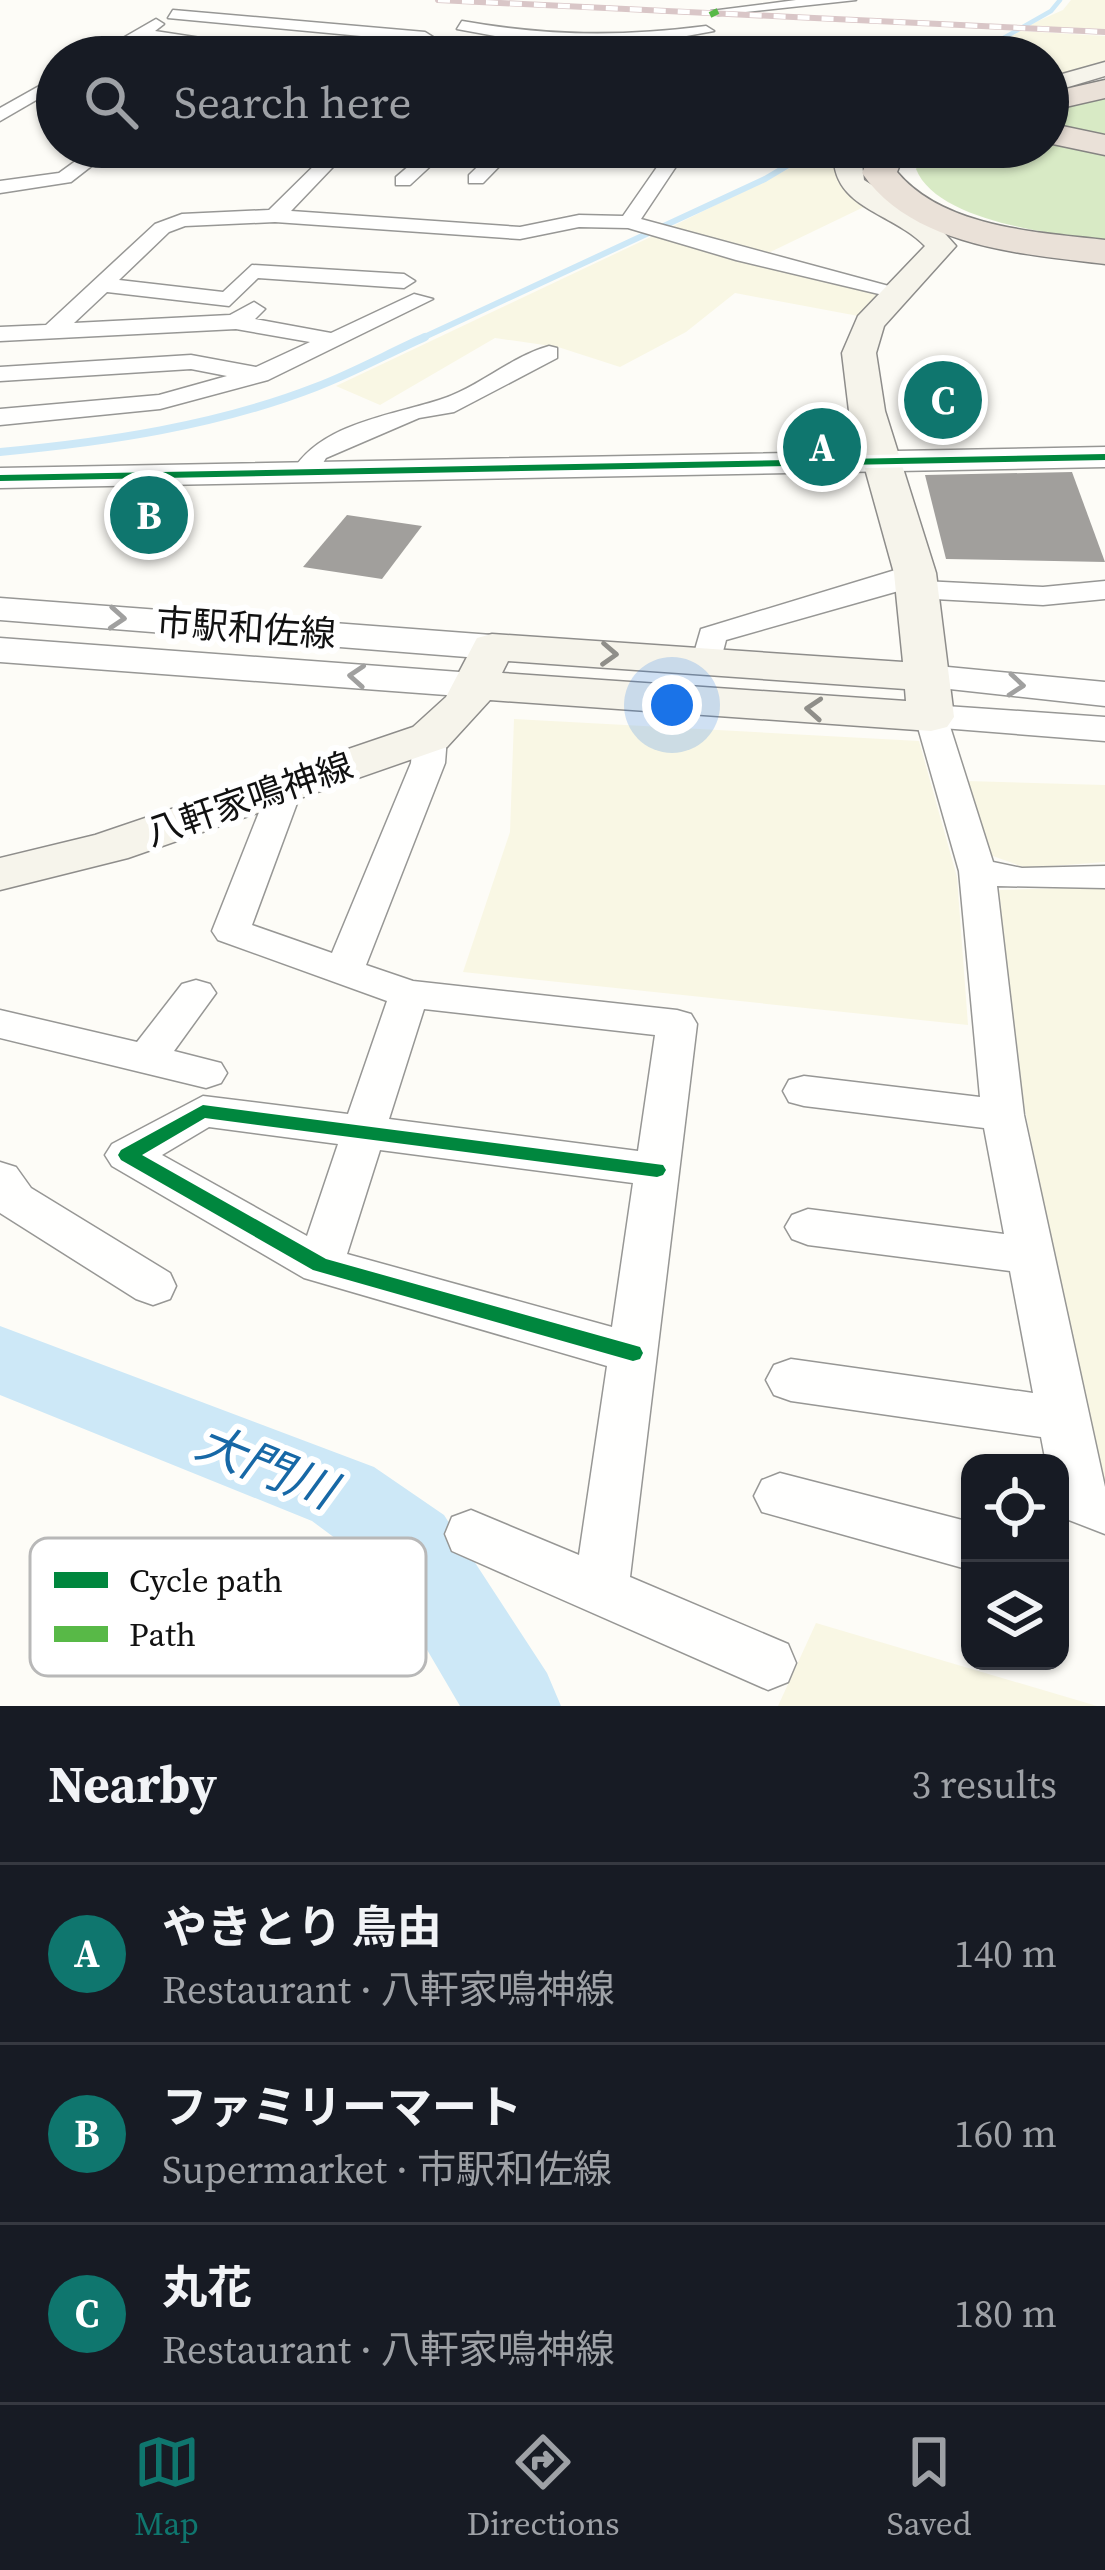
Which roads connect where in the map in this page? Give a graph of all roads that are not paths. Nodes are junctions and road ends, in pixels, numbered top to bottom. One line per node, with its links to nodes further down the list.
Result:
1 (201, 0): 4 (street)
2 (211, 0): 6 (street)
3 (850, 0): 5 (street)
4 (172, 15): 8 (street); 11 (street)
5 (711, 19): 13 (street); 14 (street)
6 (436, 21)
7 (462, 26): 12 (street)
8 (138, 34): 9 (street); 10 (street)
9 (135, 36)
10 (161, 36)
11 (414, 36)
12 (530, 36)
13 (651, 36)
14 (710, 36)
15 (1105, 69): 16 (main road)
16 (1069, 80)
17 (1105, 89): 18 (highway)
18 (1069, 97)
19 (14, 102): 20 (street)
20 (0, 116)
21 (1069, 138): 22 (highway)
22 (1105, 146)
23 (78, 168): 33 (street)
24 (322, 168): 34 (street)
25 (418, 168): 32 (street)
26 (487, 168): 31 (street)
27 (665, 168): 35 (street)
28 (845, 168): 38 (main road)
29 (881, 168): 36 (highway)
30 (903, 168): 36 (highway)
31 (476, 178)
32 (403, 181)
33 (0, 187)
34 (275, 216): 35 (street); 37 (street)
35 (628, 222): 38 (street)
36 (1105, 248)
37 (100, 285): 39 (street); 40 (street)
38 (900, 292): 50 (main road)
39 (233, 310): 40 (street); 42 (street); 42 (street)
40 (54, 330): 41 (street)
41 (0, 334)
42 (334, 340): 47 (street)
43 (549, 353): 45 (street)
44 (479, 359): 45 (street)
45 (518, 369): 51 (street)
46 (0, 374): 47 (street)
47 (259, 375): 48 (street)
48 (0, 417)
49 (1105, 457): 50 (street)
50 (885, 460): 51 (street); 53 (main road)
51 (305, 472): 52 (street)
52 (0, 478)
53 (916, 581): 54 (street); 57 (street); 60 (main road)
54 (1105, 590)
55 (0, 609): 58 (street, 市駅和佐線, one-way to 58)
56 (0, 650): 58 (street, 市駅和佐線, one-way to 56)
57 (709, 660): 58 (main road, one-way to 57); 60 (main road)
58 (483, 666): 60 (main road, one-way to 58); 62 (main road, 八軒家鳴神線)
59 (1105, 694): 60 (street, one-way to 59)
60 (929, 697): 61 (street); 64 (street)
61 (1105, 729)
62 (430, 737): 63 (main road, 八軒家鳴神線); 67 (street)
63 (286, 787): 65 (main road, 八軒家鳴神線); 67 (street)
64 (977, 872): 66 (street); 74 (street)
65 (0, 874)
66 (1105, 877)
67 (345, 968): 69 (street)
68 (196, 992): 71 (street)
69 (409, 994): 75 (street); 76 (street)
70 (0, 1024): 71 (street)
71 (146, 1059): 72 (street)
72 (206, 1073)
73 (804, 1091): 74 (street)
74 (1004, 1115): 79 (street)
75 (368, 1132): 76 (street); 80 (street); 80 (street)
76 (657, 1170): 82 (street)
77 (0, 1179): 81 (street)
78 (808, 1227): 79 (street)
79 (1028, 1255): 84 (street)
80 (320, 1264): 82 (street)
81 (153, 1286)
82 (633, 1353): 89 (street)
83 (791, 1380): 84 (street)
84 (1062, 1418): 86 (street)
85 (780, 1496): 88 (street)
86 (1081, 1512)
87 (470, 1534): 89 (street)
88 (961, 1544)
89 (601, 1590): 90 (street)
90 (768, 1663)

